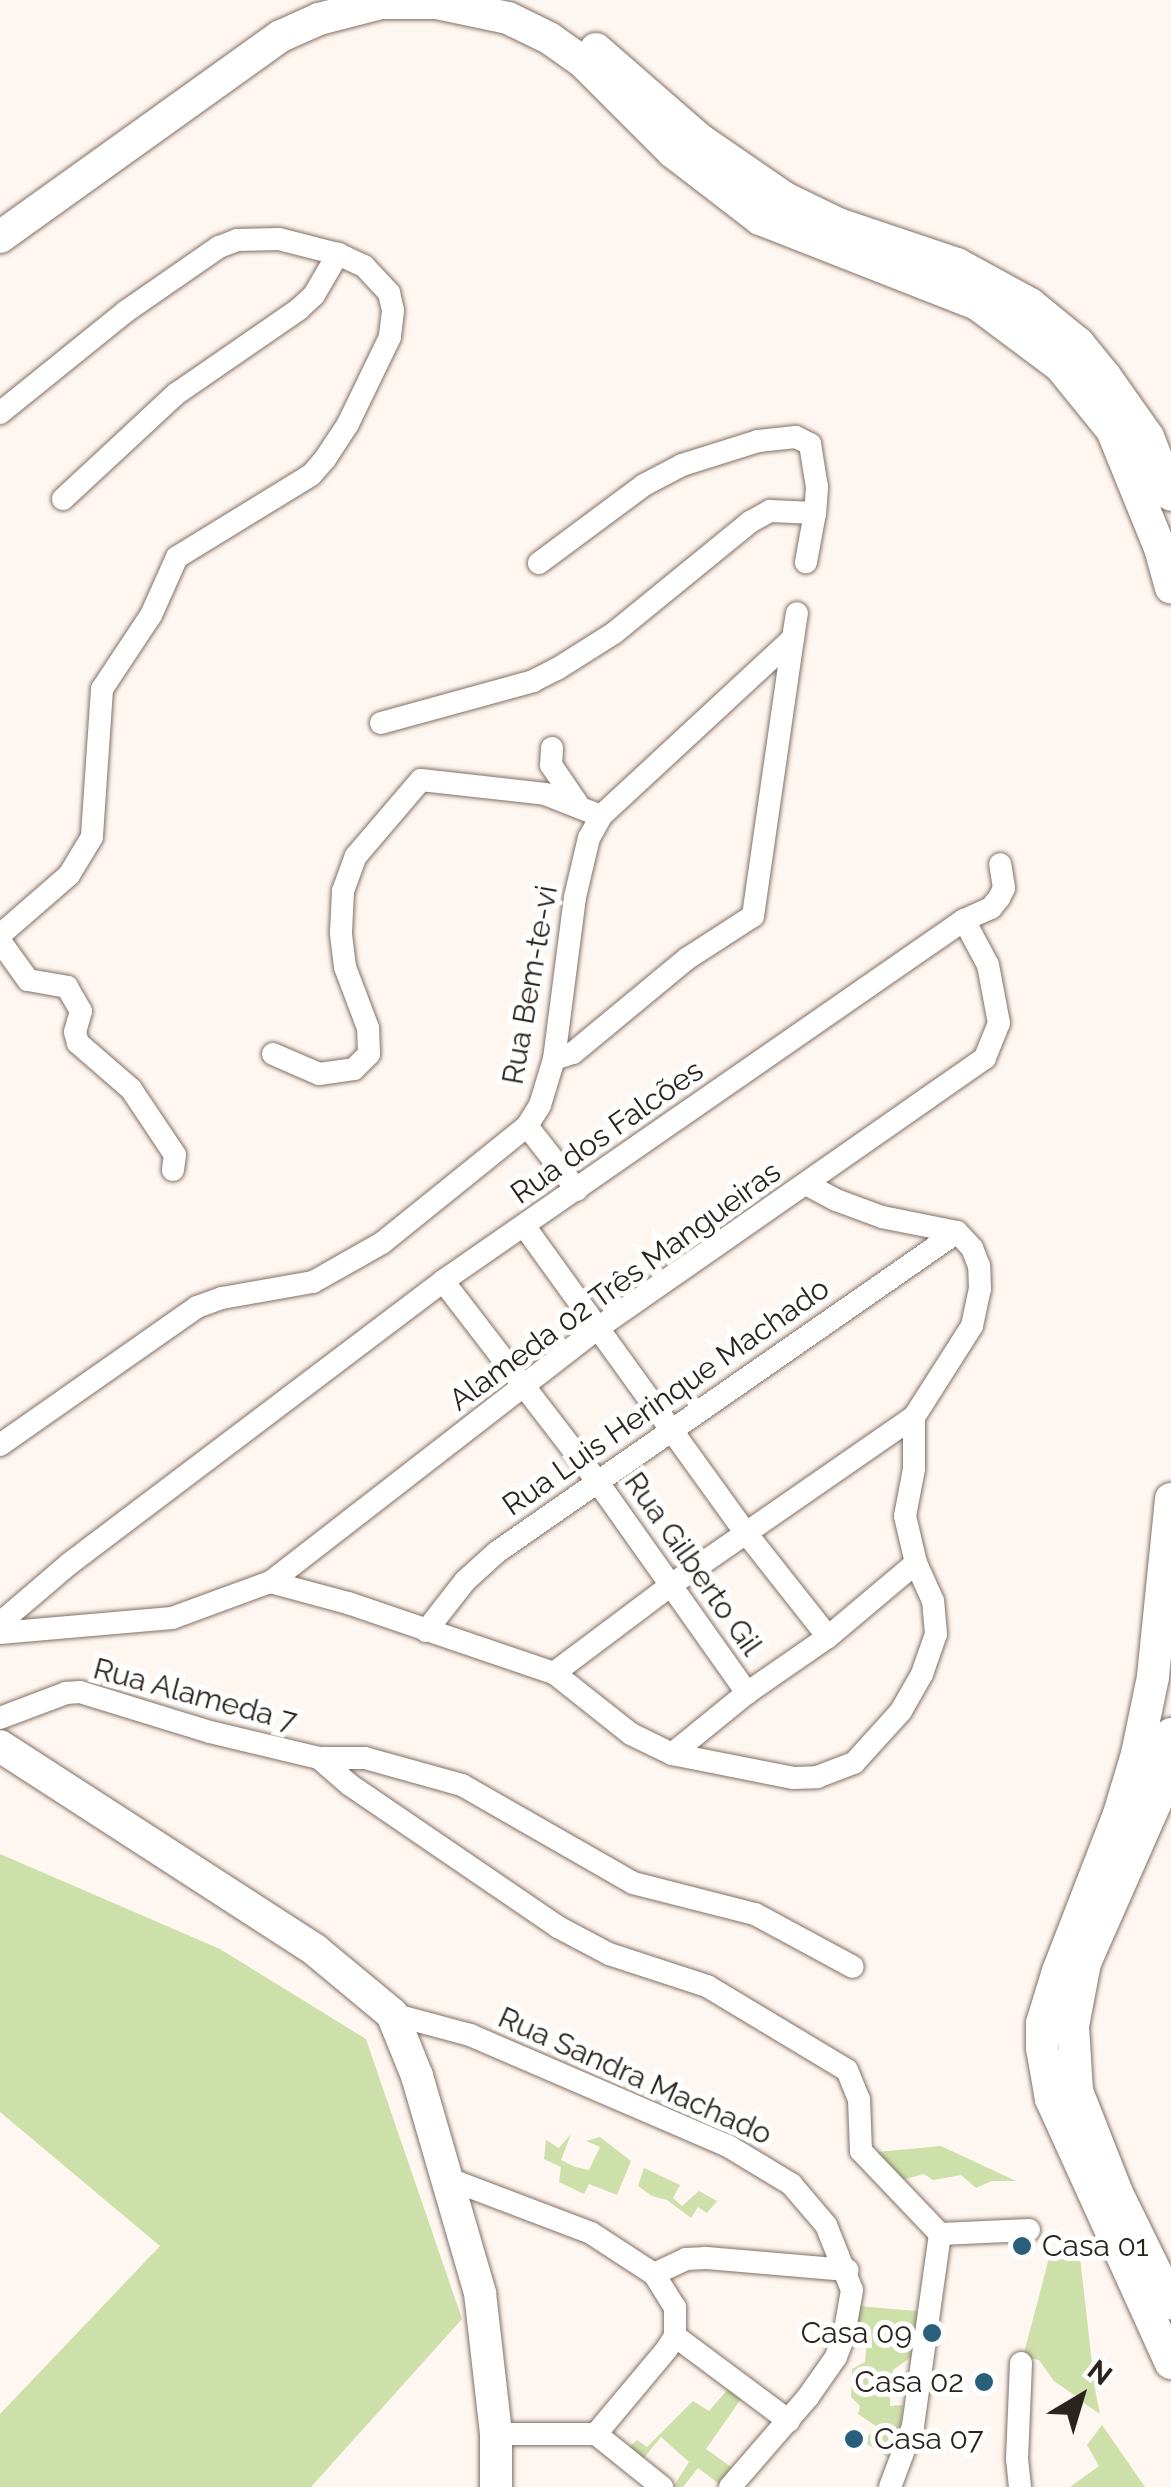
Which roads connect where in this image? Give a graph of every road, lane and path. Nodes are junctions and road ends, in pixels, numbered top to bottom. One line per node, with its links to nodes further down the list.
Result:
1 (312, 0): 3 (main road)
2 (522, 0): 7 (main road)
3 (0, 212)
4 (0, 237): 12 (main road)
5 (338, 254): 6 (street); 8 (street); 21 (street)
6 (0, 413)
7 (1171, 494)
8 (62, 500)
9 (815, 513): 10 (street); 11 (street); 15 (street)
10 (806, 562)
11 (539, 563)
12 (1171, 588)
13 (797, 614): 14 (street)
14 (793, 638): 18 (street, Rua Bem-te-vi); 23 (street)
15 (382, 723)
16 (552, 748): 17 (street)
17 (577, 803): 18 (street); 22 (street)
18 (601, 816): 23 (street, Rua Bem-te-vi)
19 (1000, 864): 20 (street, Rua dos Falcões)
20 (964, 920): 26 (street); 27 (street, Rua dos Falcões)
21 (0, 938): 25 (street)
22 (273, 1054)
23 (554, 1059): 24 (street, Rua Bem-te-vi)
24 (527, 1126): 27 (street); 35 (street, Rua Bem-te-vi)
25 (173, 1170)
26 (806, 1184): 29 (street, Alameda 02 Três Mangueiras); 31 (street, Alameda 02 Três Mangueiras)
27 (577, 1190): 28 (street, Rua dos Falcões)
28 (525, 1227): 30 (street, Rua dos Falcões); 31 (street)
29 (957, 1232): 33 (street); 34 (street, Rua Luis Herinque Machado)
30 (444, 1280): 32 (street, Rua Gilberto Gil); 42 (street, Rua dos Falcões)
31 (598, 1328): 32 (street, Alameda 02 Três Mangueiras); 34 (street)
32 (525, 1384): 36 (street, Rua Gilberto Gil); 40 (street, Alameda 02 Três Mangueiras)
33 (914, 1417): 38 (street); 39 (street)
34 (671, 1428): 36 (street, Rua Luis Herinque Machado); 38 (street)
35 (0, 1445)
36 (597, 1481): 41 (street, Rua Gilberto Gil); 43 (street, Rua Luis Herinque Machado)
37 (1171, 1499): 63 (main road)
38 (746, 1532): 41 (street); 45 (street)
39 (916, 1563): 45 (street); 51 (street)
40 (270, 1582): 43 (street); 44 (street, Alameda 02 Três Mangueiras)
41 (671, 1585): 46 (street); 47 (street, Rua Gilberto Gil)
42 (0, 1623)
43 (426, 1630): 46 (street)
44 (0, 1633)
45 (828, 1637): 47 (street)
46 (554, 1674): 51 (street)
47 (747, 1693): 51 (street)
48 (0, 1718): 52 (street, Rua Alameda 7)
49 (1171, 1734): 60 (main road)
50 (0, 1746): 54 (main road)
51 (672, 1754)
52 (319, 1758): 53 (street); 57 (street)
53 (853, 1968)
54 (392, 2014): 55 (main road); 58 (street, Rua Sandra Machado)
55 (450, 2179): 59 (street); 65 (main road)
56 (1029, 2230): 57 (street)
57 (940, 2234): 70 (street)
58 (847, 2270): 59 (street); 64 (street, Rua Sandra Machado)
59 (654, 2274): 61 (street)
60 (1171, 2303)
61 (674, 2336): 64 (street); 66 (street)
62 (1021, 2363): 71 (street)
63 (1171, 2364)
64 (789, 2421): 69 (street, Rua Sandra Machado)
65 (496, 2434): 66 (street); 67 (main road)
66 (596, 2434): 68 (street)
67 (496, 2487)
68 (662, 2487)
69 (730, 2487)
70 (890, 2487)
71 (1020, 2487)

